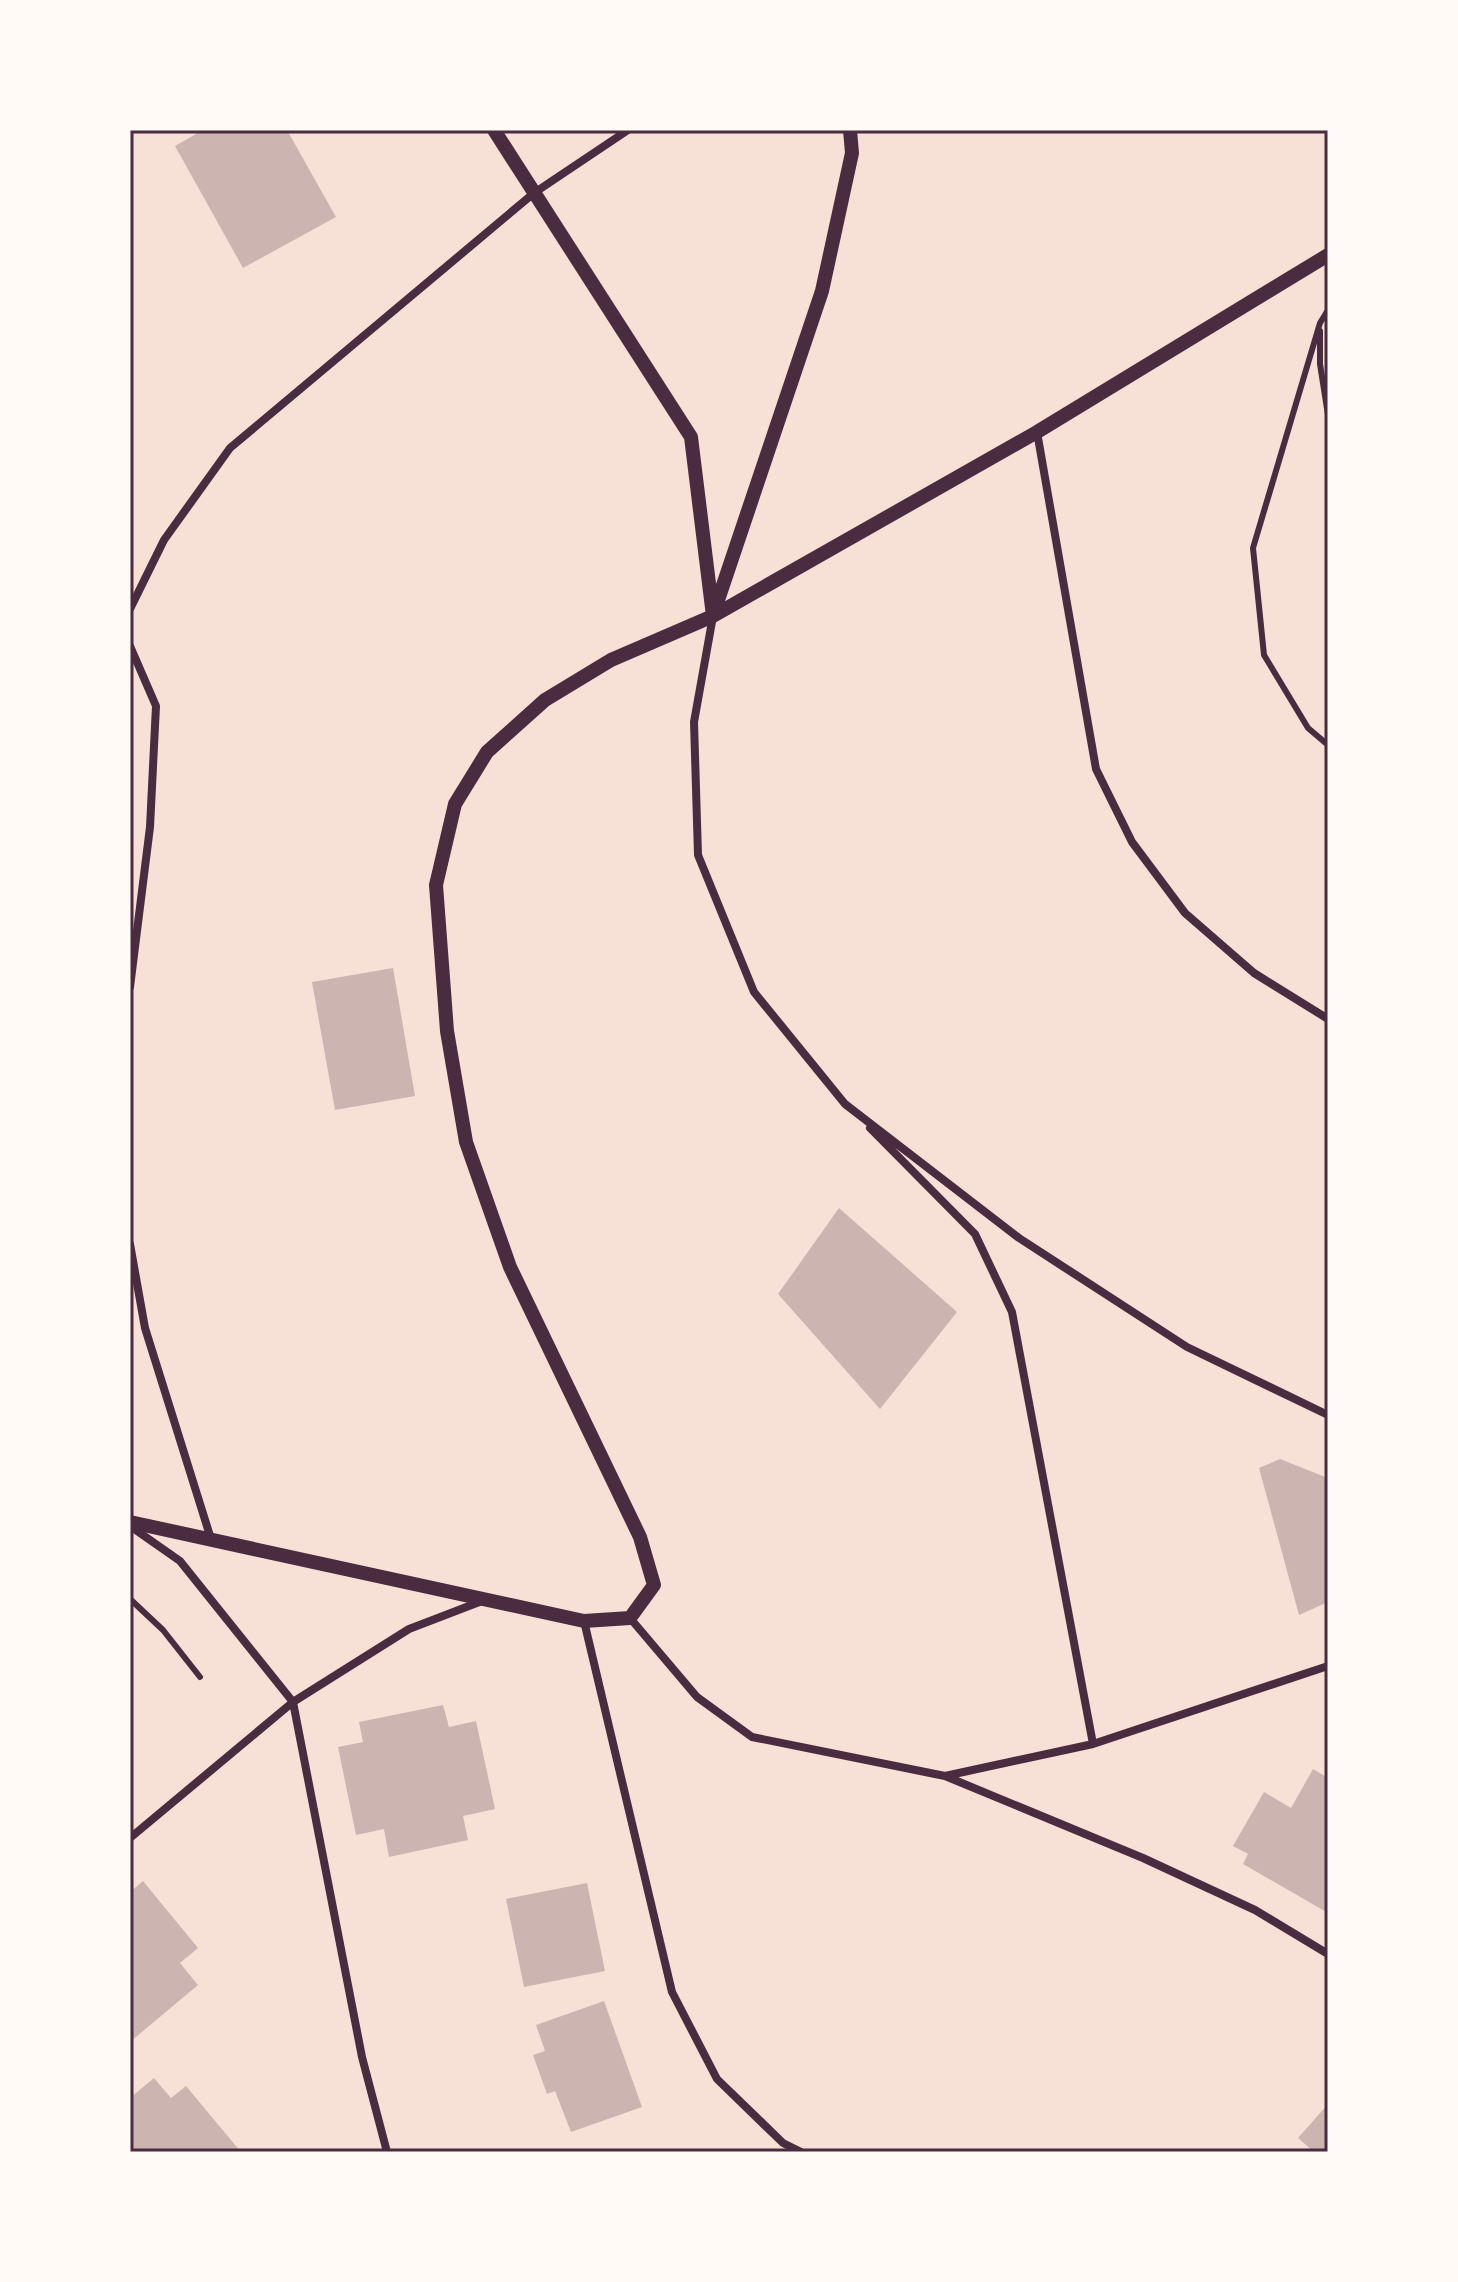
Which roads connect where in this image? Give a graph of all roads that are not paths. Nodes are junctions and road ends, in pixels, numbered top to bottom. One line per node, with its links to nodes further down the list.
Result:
1 (494, 130): 4 (street)
2 (628, 130): 4 (street)
3 (850, 130): 11 (street)
4 (534, 193): 10 (street); 11 (street)
5 (1328, 255): 9 (street)
6 (1328, 310): 7 (lane)
7 (1320, 323): 8 (lane); 13 (lane)
8 (1328, 415)
9 (1037, 432): 11 (street); 15 (street)
10 (130, 609)
11 (713, 616): 16 (street); 23 (street)
12 (130, 646): 14 (street)
13 (1328, 745)
14 (130, 987)
15 (1328, 1019)
16 (845, 1104): 18 (street); 28 (street)
17 (130, 1244): 20 (street)
18 (1328, 1415)
19 (130, 1524): 20 (street); 27 (street)
20 (211, 1539): 22 (street)
21 (130, 1599): 26 (lane)
22 (484, 1600): 24 (street); 27 (street)
23 (630, 1618): 24 (street); 29 (street)
24 (584, 1621): 33 (street)
25 (1328, 1666): 28 (street)
26 (200, 1677)
27 (293, 1702): 30 (street); 32 (street)
28 (1093, 1744): 29 (street)
29 (945, 1776): 31 (street)
30 (130, 1838)
31 (1328, 1954)
32 (387, 2152)
33 (801, 2152)

